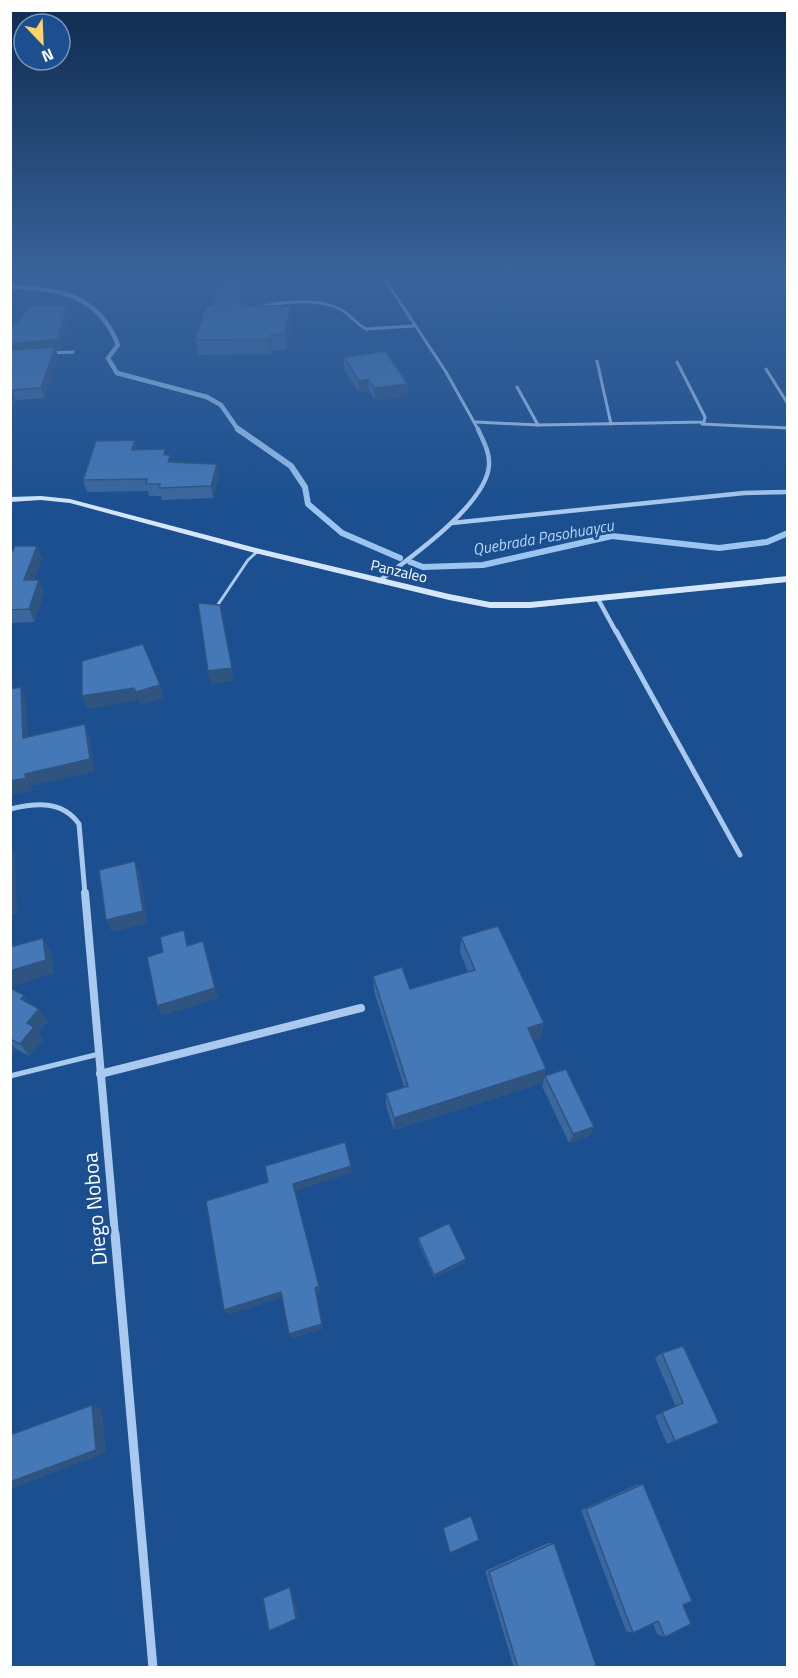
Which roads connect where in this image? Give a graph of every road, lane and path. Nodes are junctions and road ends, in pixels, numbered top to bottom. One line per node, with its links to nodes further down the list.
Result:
1 (53, 353): 3 (street)
2 (432, 353): 9 (street)
3 (42, 354)
4 (597, 361): 10 (street)
5 (677, 362): 11 (street)
6 (766, 369): 8 (street)
7 (517, 387): 12 (street)
8 (788, 404)
9 (476, 422): 12 (street); 16 (street)
10 (610, 424): 11 (street); 12 (street)
11 (698, 424): 13 (street)
12 (538, 425)
13 (788, 428)
14 (788, 492): 16 (street)
15 (10, 500): 17 (street, Panzaleo)
16 (452, 523): 19 (street)
17 (258, 551): 19 (street, Panzaleo); 21 (lane)
18 (788, 579): 20 (street, Panzaleo)
19 (379, 581): 20 (street, Panzaleo)
20 (598, 598): 23 (street)
21 (214, 610)
22 (10, 808): 25 (street, Diego Noboa)
23 (740, 855)
24 (361, 1008): 26 (street)
25 (99, 1054): 26 (street, Diego Noboa); 27 (lane)
26 (100, 1074): 28 (street, Diego Noboa)
27 (10, 1076)
28 (153, 1668)

